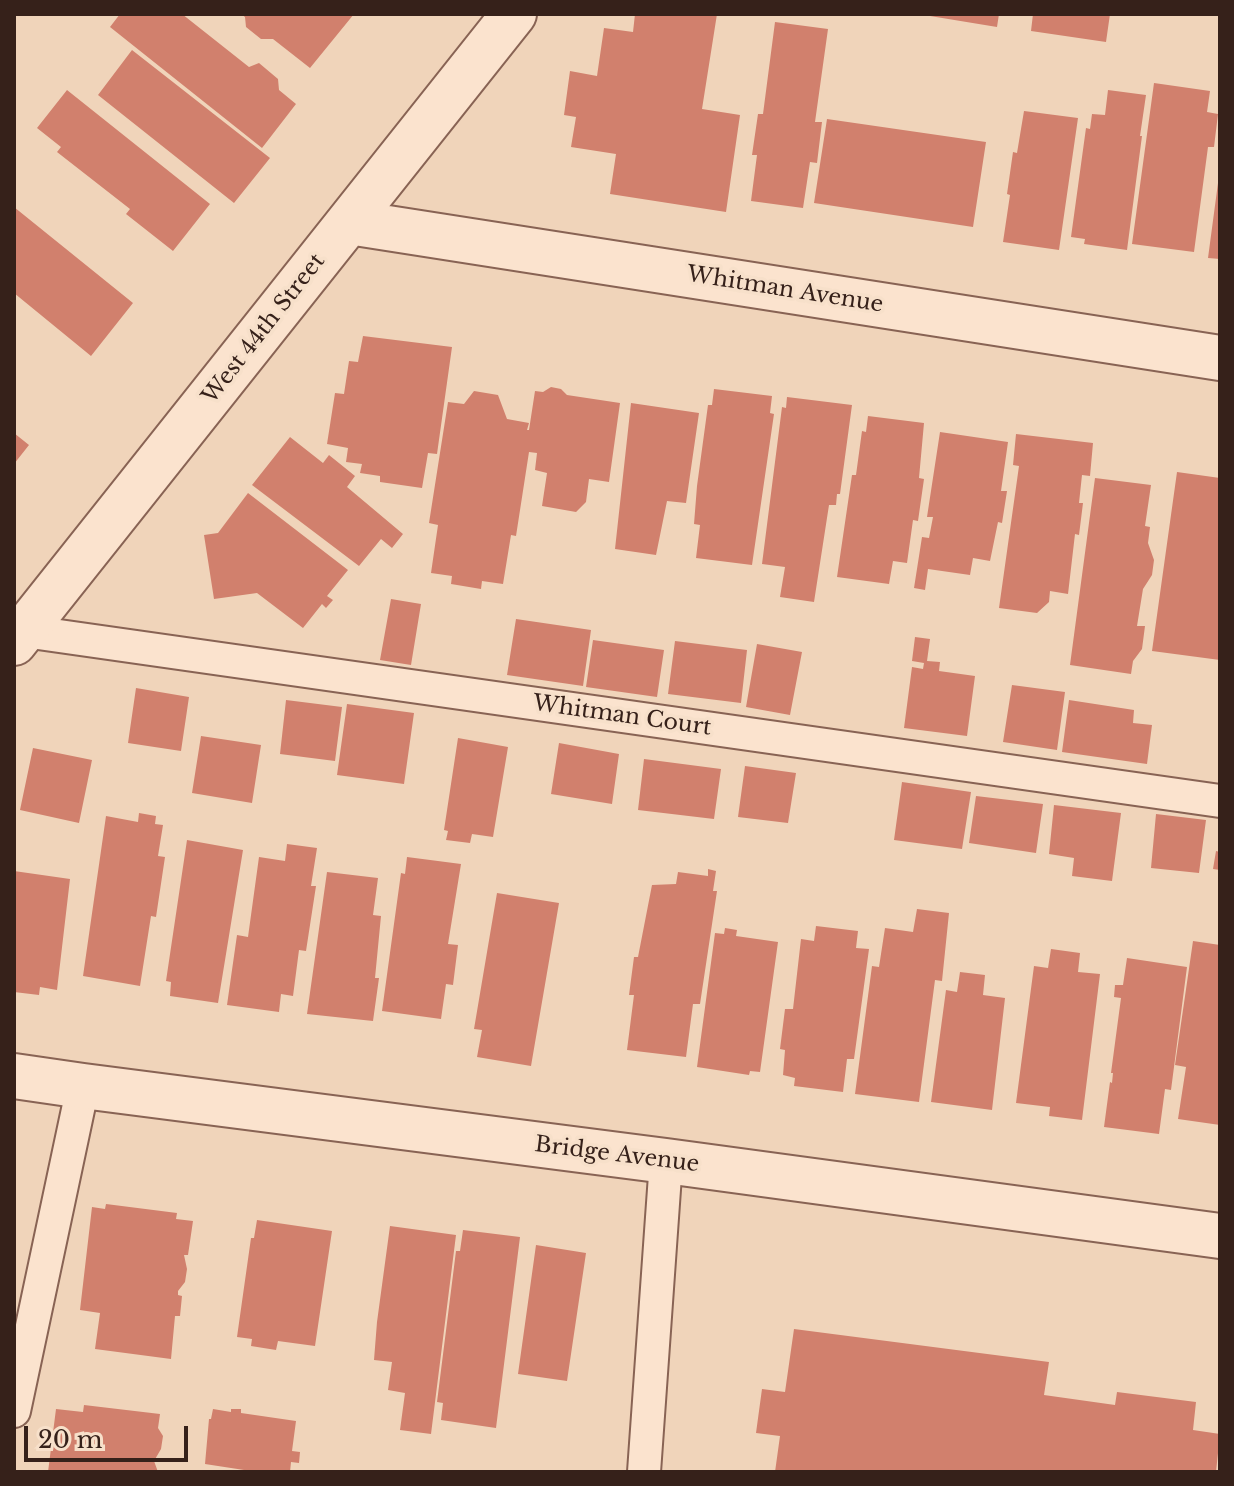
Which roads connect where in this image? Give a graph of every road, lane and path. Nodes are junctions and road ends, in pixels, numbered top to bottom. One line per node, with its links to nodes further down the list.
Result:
1 (514, 14): 2 (street, West 44th Street)
2 (349, 222): 3 (street, Whitman Avenue); 4 (street, West 44th Street)
3 (1220, 358)
4 (19, 637): 5 (lane, Whitman Court)
5 (1220, 801)
6 (14, 1076): 7 (street, Bridge Avenue)
7 (83, 1086): 8 (street, Bridge Avenue); 10 (lane)
8 (666, 1161): 9 (street, Bridge Avenue); 11 (lane)
9 (1220, 1236)
10 (14, 1411)
11 (644, 1472)

